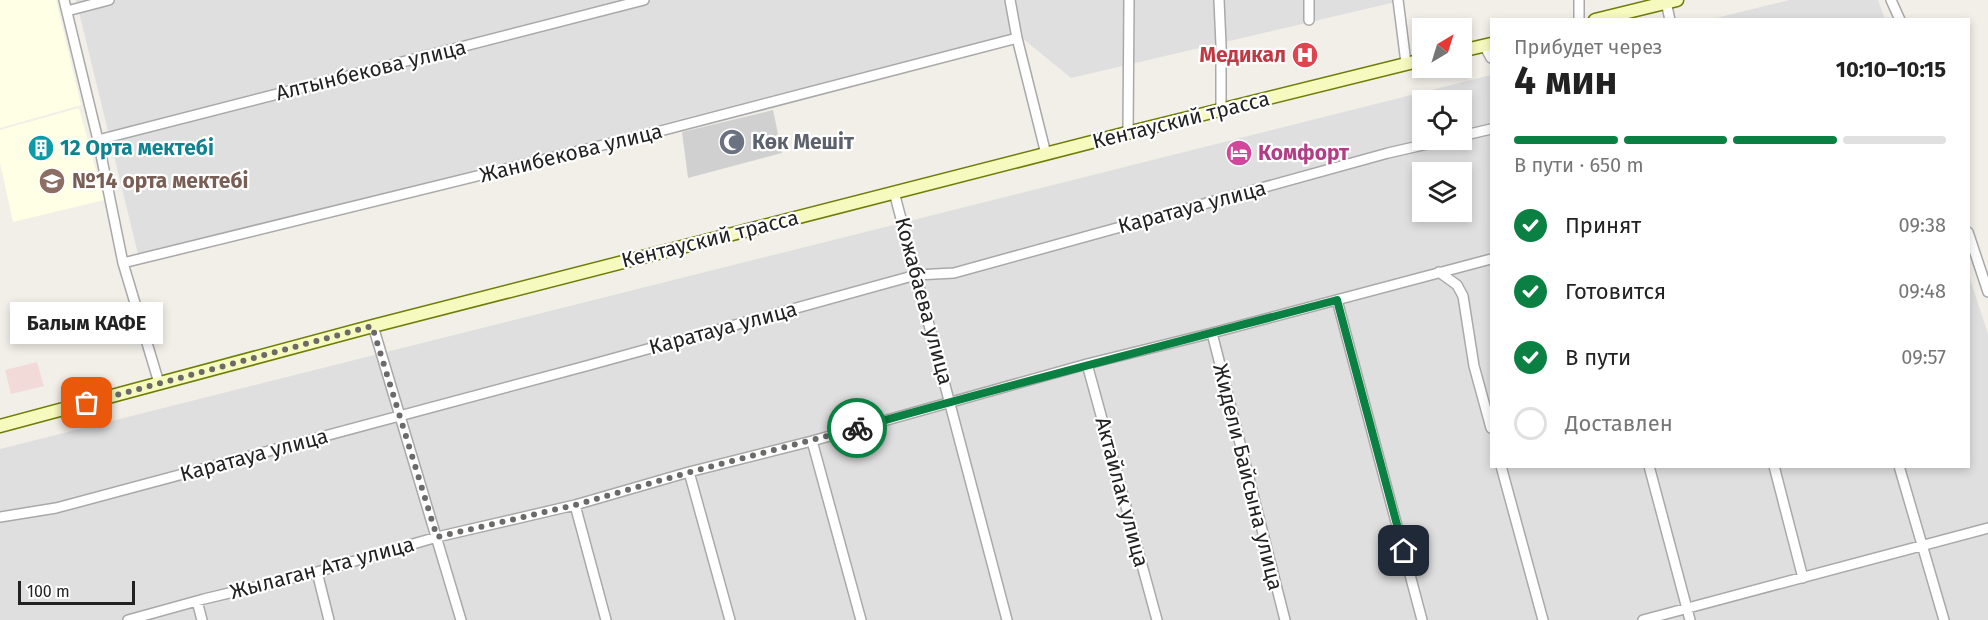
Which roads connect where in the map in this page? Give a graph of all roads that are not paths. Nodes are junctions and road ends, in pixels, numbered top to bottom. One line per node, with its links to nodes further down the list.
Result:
1 (64, 0): 12 (street)
2 (109, 0): 12 (street)
3 (644, 0): 27 (street, Алтынбекова улица)
4 (1010, 0): 18 (street)
5 (1129, 0): 25 (street)
6 (1219, 0): 23 (street)
7 (1309, 0): 17 (street)
8 (1398, 0): 22 (street)
9 (1579, 0): 13 (street)
10 (1891, 0): 16 (street)
11 (1672, 1): 14 (main road); 15 (street)
12 (67, 11): 27 (street)
13 (1579, 18)
14 (1603, 18)
15 (1670, 18)
16 (1899, 18)
17 (1309, 20)
18 (1017, 38): 29 (street); 33 (street, Жанибекова улица)
19 (1487, 44): 20 (main road)
20 (1472, 48)
21 (1412, 62): 22 (main road, Кентауский трасса)
22 (1406, 63): 23 (main road, Кентауский трасса)
23 (1221, 110): 25 (main road, Кентауский трасса)
24 (1490, 129): 26 (street)
25 (1128, 132): 29 (main road, Кентауский трасса)
26 (1472, 133)
27 (98, 140): 33 (street)
28 (1412, 148): 35 (street, Каратауа улица)
29 (1046, 154): 30 (main road, Кентауский трасса)
30 (894, 192): 35 (street, Кожабаева улица); 38 (main road, Кентауский трасса)
31 (1970, 238): 36 (street)
32 (1490, 259): 34 (street, Жылаган Ата улица)
33 (123, 263): 41 (street)
34 (1439, 272): 37 (street, Жылаган Ата улица); 44 (street)
35 (916, 274): 42 (street, Кожабаева улица); 43 (street, Каратауа улица)
36 (1988, 292)
37 (1337, 300): 39 (street, Жылаган Ата улица); 71 (street)
38 (372, 326): 41 (main road, Кентауский трасса); 43 (street)
39 (1212, 333): 40 (street, Жылаган Ата улица); 70 (street, Жидели Байсына улица)
40 (1087, 364): 42 (street, Жылаган Ата улица); 69 (street, Актайлак улица)
41 (159, 383): 45 (main road, Кентауский трасса)
42 (951, 401): 46 (street, Жылаган Ата улица); 68 (street, Кожабаева улица)
43 (399, 416): 53 (street, Каратауа улица); 55 (street)
44 (1490, 424)
45 (0, 426)
46 (812, 441): 51 (street, Жылаган Ата улица); 67 (street)
47 (1502, 468): 72 (street)
48 (1650, 468): 60 (street)
49 (1775, 468): 58 (street)
50 (1900, 468): 56 (street)
51 (690, 472): 52 (street, Жылаган Ата улица); 66 (street)
52 (575, 505): 55 (street, Жылаган Ата улица); 65 (street)
53 (0, 517)
54 (1988, 528): 56 (street)
55 (437, 537): 57 (street, Жылаган Ата улица); 64 (street)
56 (1922, 546): 58 (street); 75 (street)
57 (317, 572): 59 (street, Жылаган Ата улица); 63 (street)
58 (1803, 578): 60 (street)
59 (197, 601): 61 (street, Жылаган Ата улица); 62 (street)
60 (1687, 608): 73 (street); 74 (street)
61 (128, 620)
62 (202, 620)
63 (329, 620)
64 (461, 620)
65 (606, 620)
66 (730, 620)
67 (861, 620)
68 (1007, 620)
69 (1157, 620)
70 (1285, 620)
71 (1422, 620)
72 (1543, 620)
73 (1643, 620)
74 (1690, 620)
75 (1944, 620)

